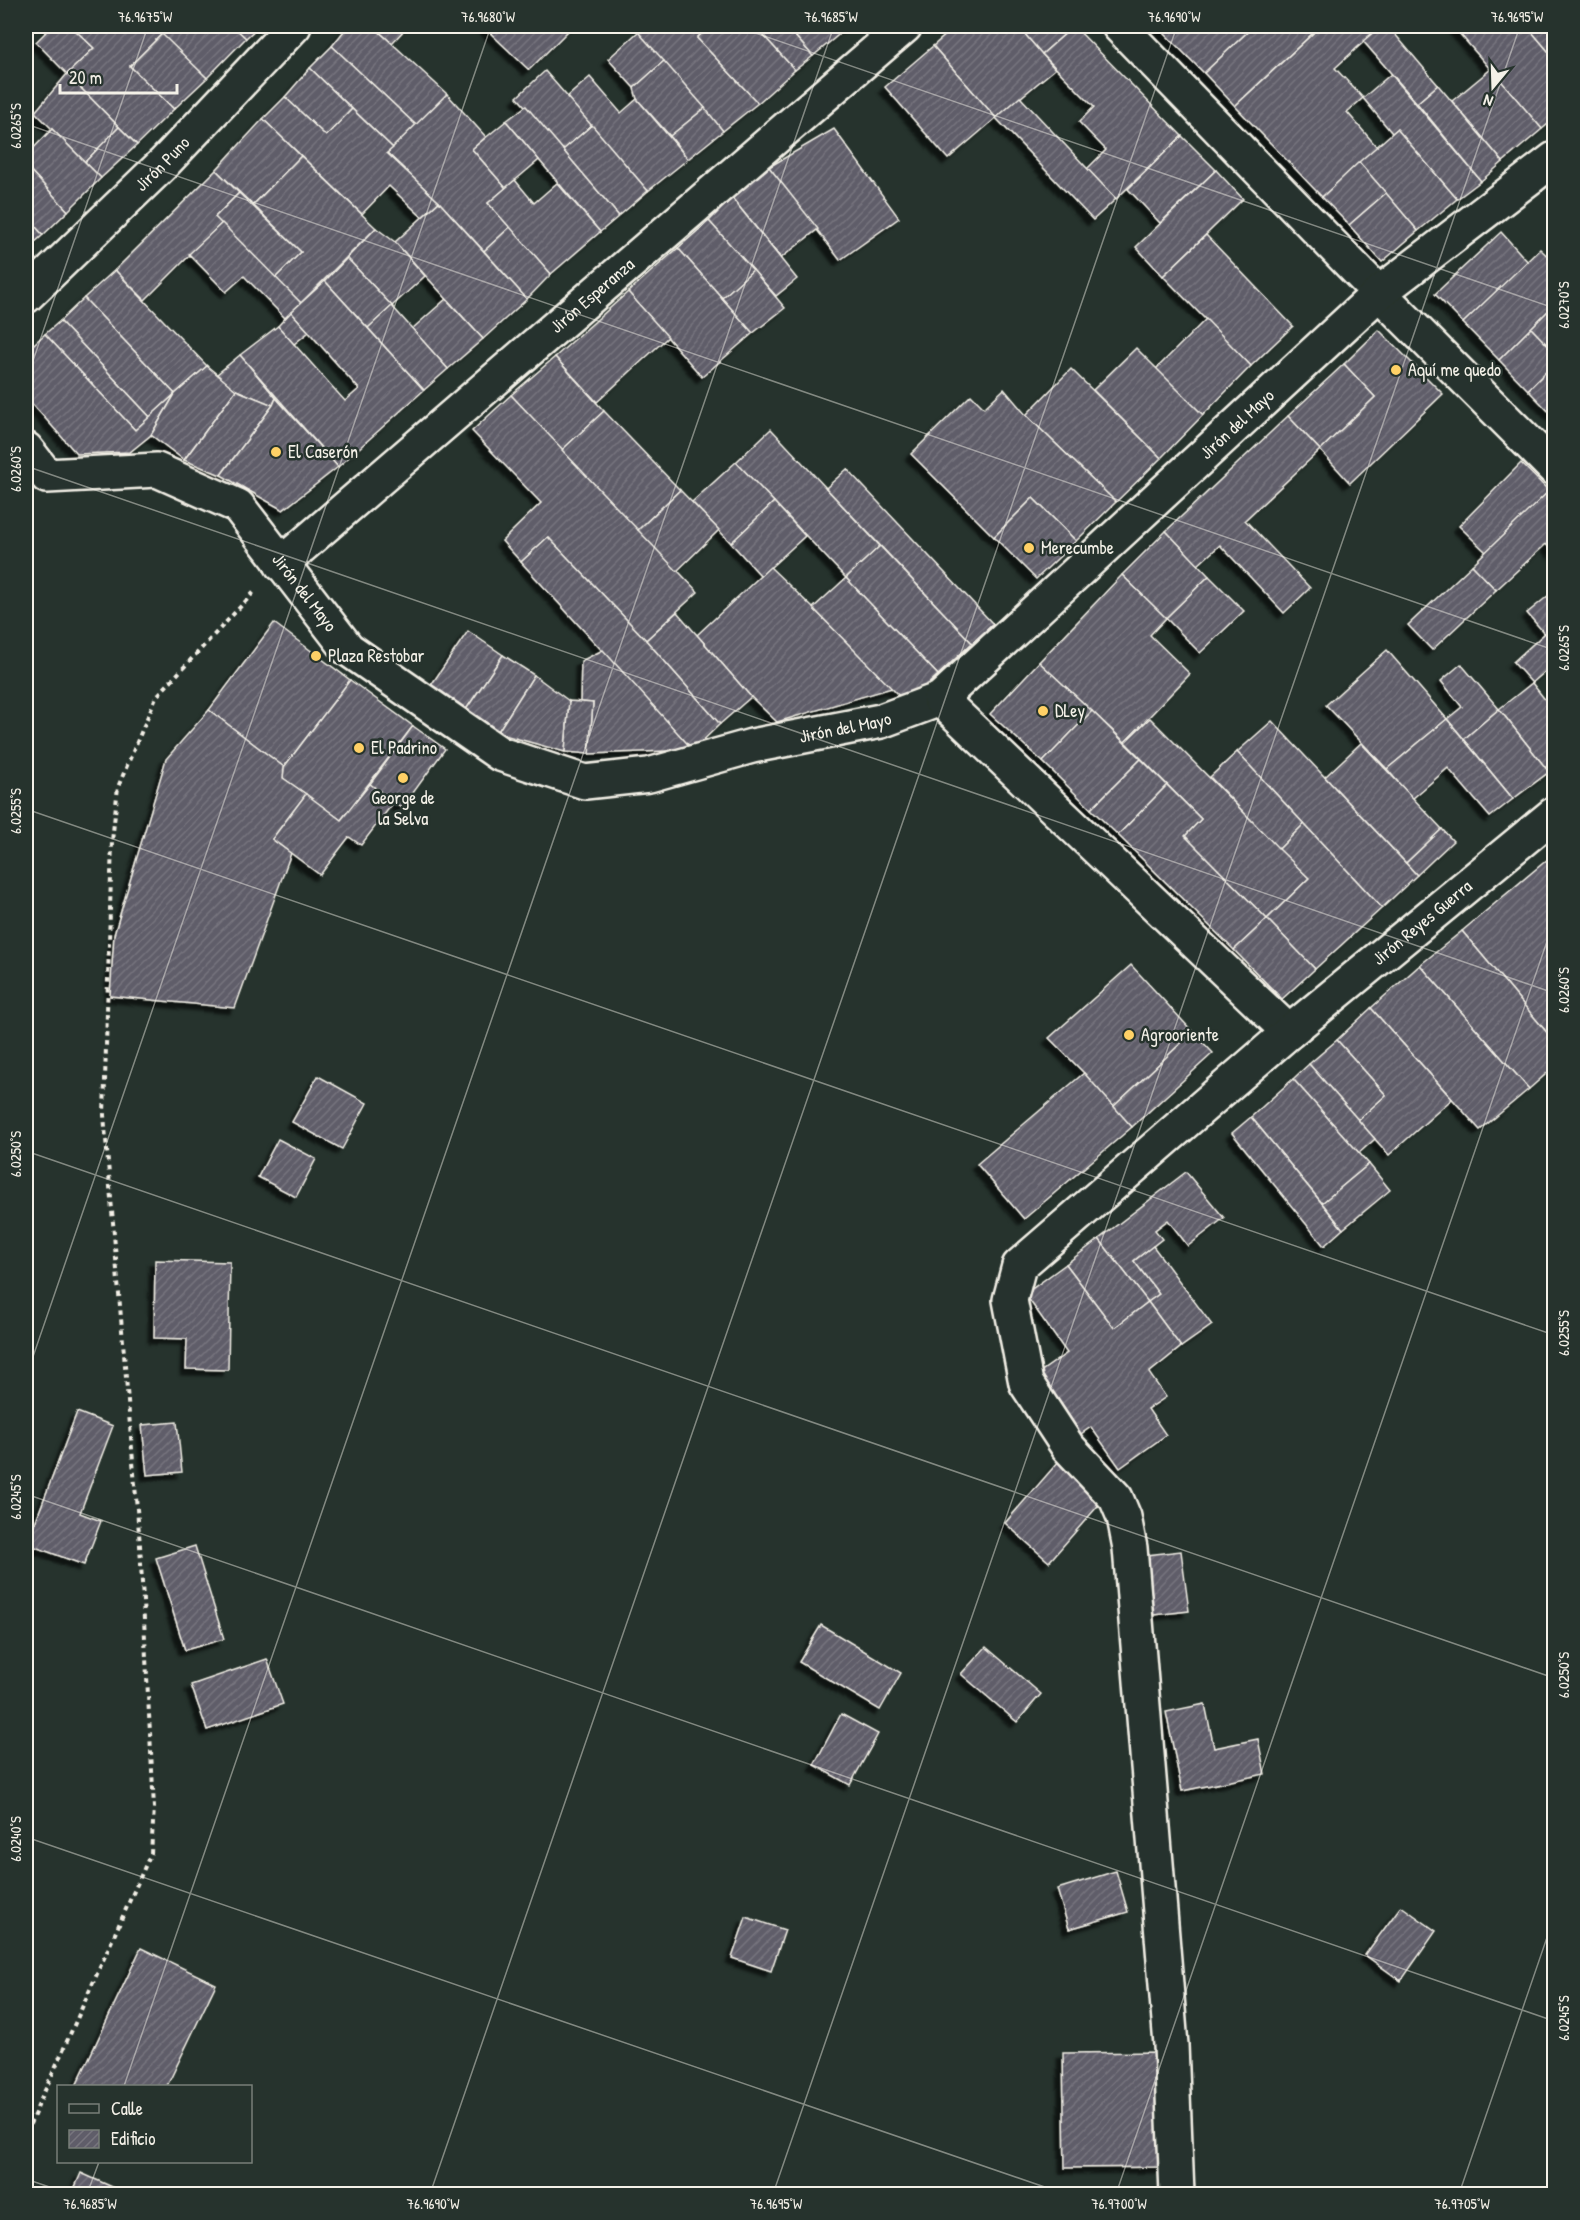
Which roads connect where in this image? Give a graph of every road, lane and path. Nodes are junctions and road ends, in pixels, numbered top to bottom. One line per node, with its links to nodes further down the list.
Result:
1 (294, 26): 6 (street, Jirón Puno)
2 (905, 26): 9 (street, Jirón Esperanza)
3 (1119, 26): 5 (street)
4 (1554, 159): 5 (street, Jirón del Mayo)
5 (1379, 293): 8 (street); 10 (street, Jirón del Mayo)
6 (26, 296)
7 (26, 449): 9 (street, Jirón del Mayo)
8 (1554, 468)
9 (281, 564): 10 (street, Jirón del Mayo); 13 (path)
10 (940, 699): 12 (street)
11 (1554, 814): 12 (street, Jirón Reyes Guerra)
12 (1288, 1032): 14 (street, Jirón Reyes Guerra)
13 (26, 2133)
14 (1177, 2194)

